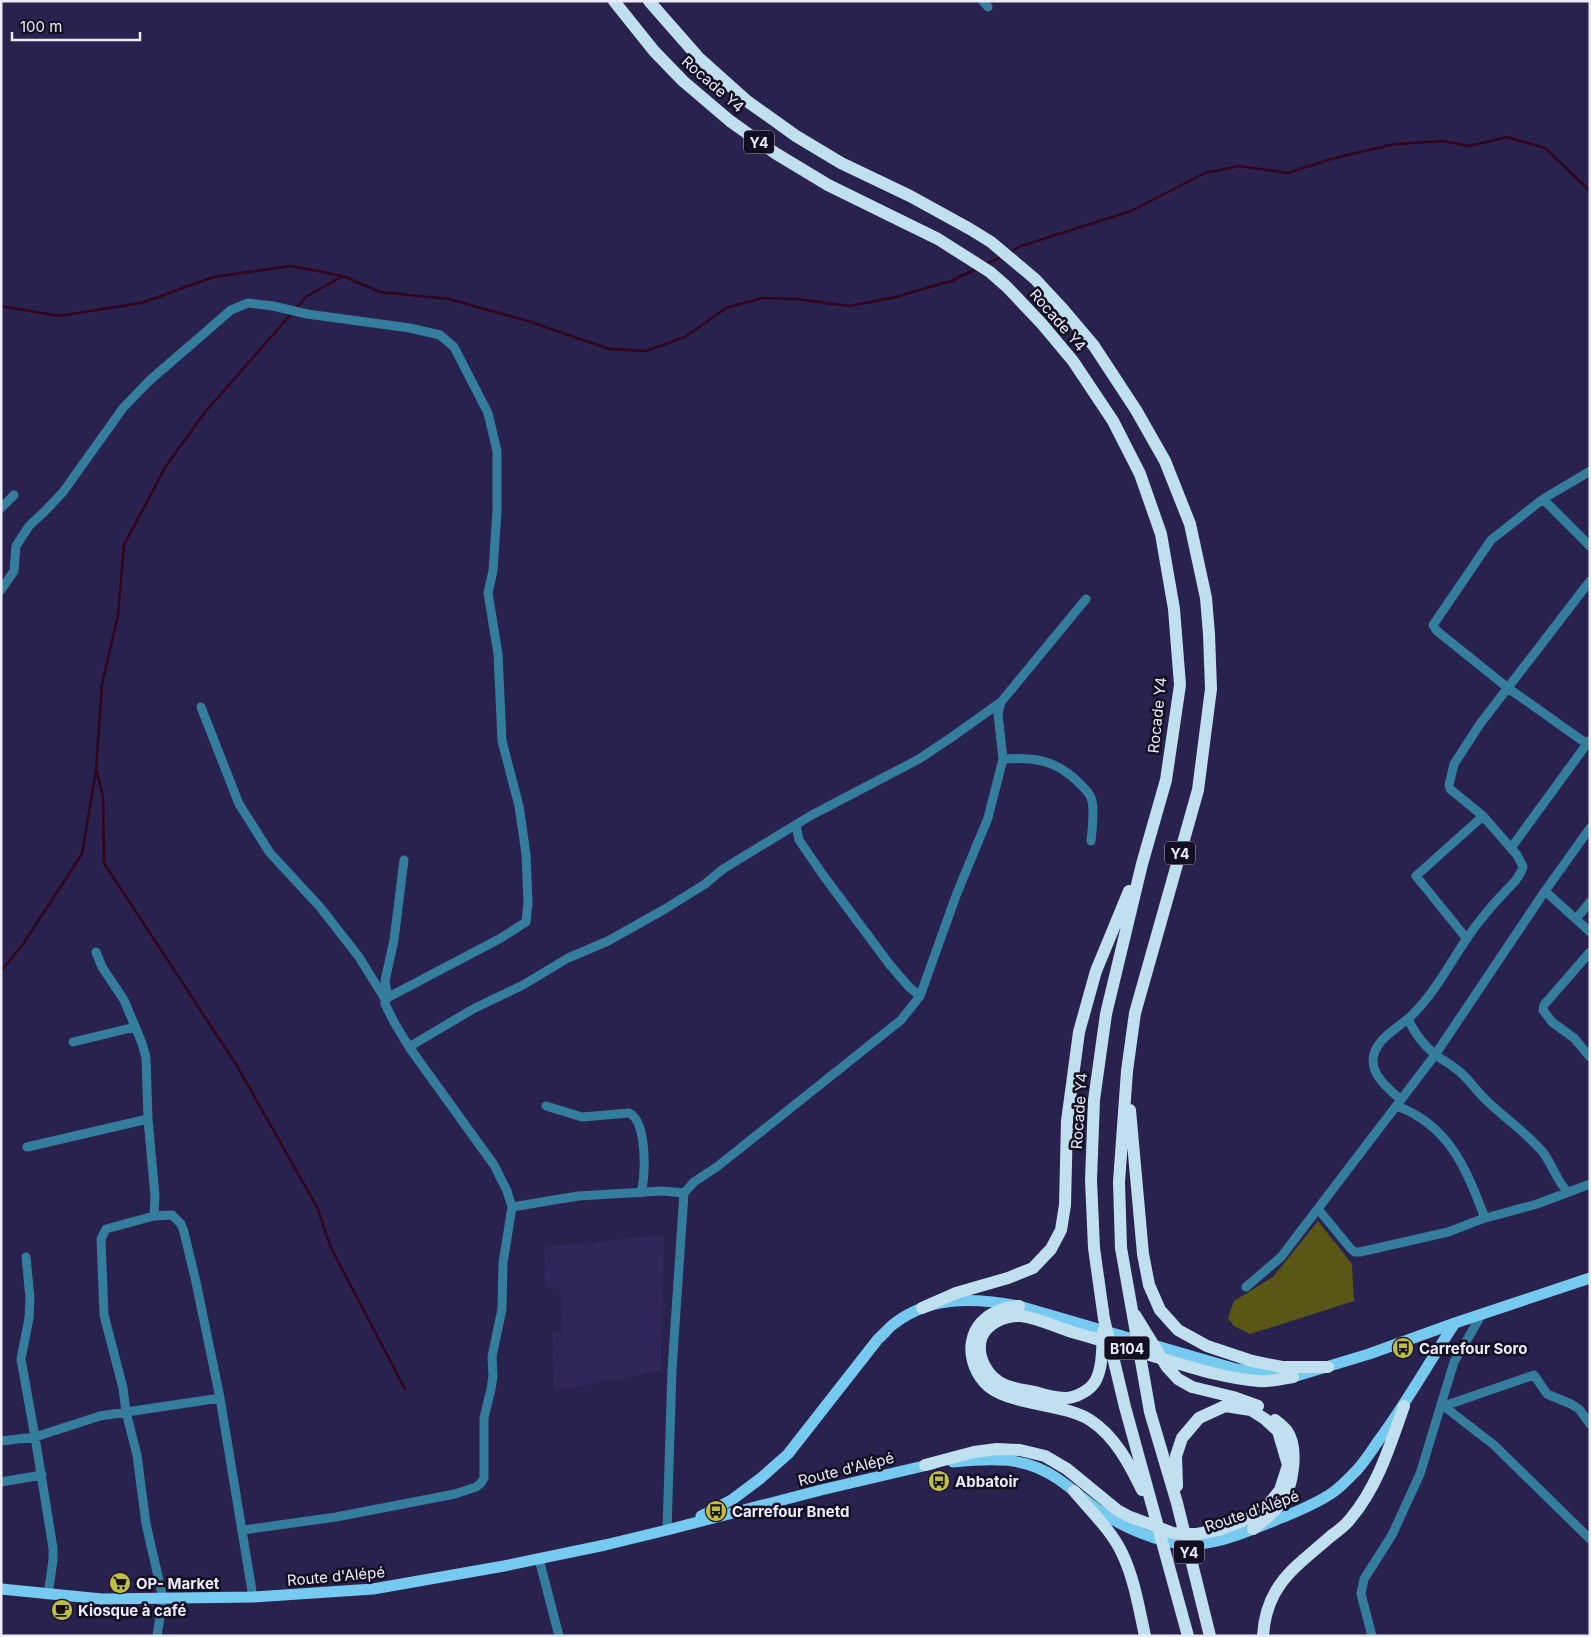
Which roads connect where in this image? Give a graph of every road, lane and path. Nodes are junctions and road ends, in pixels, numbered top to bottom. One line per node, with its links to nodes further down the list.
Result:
1 (614, 1): 22 (highway, Rocade Y4 / Y4)
2 (649, 1): 38 (highway, Rocade Y4 / Y4)
3 (1590, 470): 5 (street)
4 (14, 495): 6 (street)
5 (1543, 499): 7 (street); 11 (street)
6 (1, 508)
7 (1590, 546)
8 (1590, 581): 11 (street)
9 (1, 590): 31 (street)
10 (1086, 599): 12 (street)
11 (1508, 688): 14 (street); 16 (street)
12 (1000, 702): 15 (street); 17 (street)
13 (201, 707): 31 (street)
14 (1588, 742): 20 (street)
15 (1003, 759): 19 (street); 30 (street)
16 (1484, 816): 20 (street); 27 (street)
17 (796, 825): 30 (street); 35 (street)
18 (1590, 828): 23 (street)
19 (1091, 841)
20 (1511, 848): 27 (street)
21 (404, 860): 31 (street)
22 (1142, 864): 55 (highway); 58 (highway, Rocade Y4 / Y4)
23 (1545, 891): 25 (street); 36 (street)
24 (1590, 902): 25 (street)
25 (1576, 919): 26 (street)
26 (1590, 932)
27 (1466, 939): 32 (street)
28 (96, 952): 33 (street)
29 (1590, 952): 37 (street)
30 (920, 996): 46 (street)
31 (386, 999): 35 (street)
32 (1408, 1019): 36 (street); 39 (street)
33 (135, 1027): 34 (street); 41 (street)
34 (73, 1042)
35 (409, 1047): 47 (street)
36 (1436, 1055): 39 (street); 44 (street)
37 (1590, 1057)
38 (1127, 1071): 56 (highway, Rocade Y4 / Y4); 61 (highway)
39 (1399, 1103): 48 (street); 50 (street)
40 (546, 1106): 45 (street)
41 (148, 1119): 42 (street); 49 (street)
42 (27, 1148)
43 (1590, 1184): 44 (street)
44 (1568, 1192): 50 (street)
45 (641, 1193): 46 (street); 47 (street)
46 (684, 1193): 79 (street)
47 (512, 1207): 78 (street)
48 (1318, 1209): 50 (street); 53 (street)
49 (154, 1216): 63 (street); 66 (street)
50 (1485, 1218)
51 (26, 1256): 68 (street)
52 (1590, 1278): 57 (main road, B104)
53 (1246, 1287)
54 (1019, 1306): 55 (main road, Route d'Alépé / B104); 60 (main road, Route d'Alépé / B104); 76 (highway)
55 (922, 1308): 79 (main road, Route d'Alépé / B104)
56 (1131, 1310): 74 (highway, Rocade Y4 / Y4); 77 (highway)
57 (1482, 1314): 59 (main road, B104); 64 (street)
58 (1104, 1319): 60 (highway); 76 (highway, Rocade Y4 / Y4)
59 (1455, 1323): 61 (main road, B104); 65 (main road, Route d'Alépé)
60 (1066, 1325): 62 (highway, B104)
61 (1328, 1367): 62 (main road, B104)
62 (1293, 1377)
63 (220, 1398): 66 (street); 78 (street)
64 (1443, 1405): 67 (street); 81 (street); 93 (street)
65 (1404, 1406): 77 (main road, Route d'Alépé); 92 (highway)
66 (126, 1412): 68 (street); 86 (street)
67 (1590, 1424)
68 (35, 1437): 69 (street); 71 (street)
69 (1, 1442)
70 (925, 1465): 73 (main road, Route d'Alépé); 75 (highway); 79 (main road, Route d'Alépé)
71 (42, 1475): 72 (street); 84 (street)
72 (1, 1482)
73 (1074, 1491): 75 (main road, Route d'Alépé); 89 (highway)
74 (1177, 1503): 80 (highway); 91 (highway, Rocade Y4 / Y4)
75 (1115, 1515): 80 (highway)
76 (1156, 1518): 90 (highway, Rocade Y4 / Y4)
77 (1253, 1529): 80 (main road, Route d'Alépé)
78 (243, 1530): 85 (street)
79 (667, 1530): 82 (main road, Route d'Alépé / B104)
80 (1218, 1535)
81 (1590, 1539)
82 (539, 1558): 85 (main road, Route d'Alépé / B104); 88 (street)
83 (1, 1589): 84 (main road, Route d'Alépé)
84 (48, 1594): 86 (main road, Route d'Alépé / B104)
85 (253, 1597): 86 (main road, Route d'Alépé / B104)
86 (163, 1598): 87 (street)
87 (157, 1636)
88 (559, 1636)
89 (1145, 1636)
90 (1188, 1636)
91 (1210, 1636)
92 (1263, 1636)
93 (1372, 1636)

